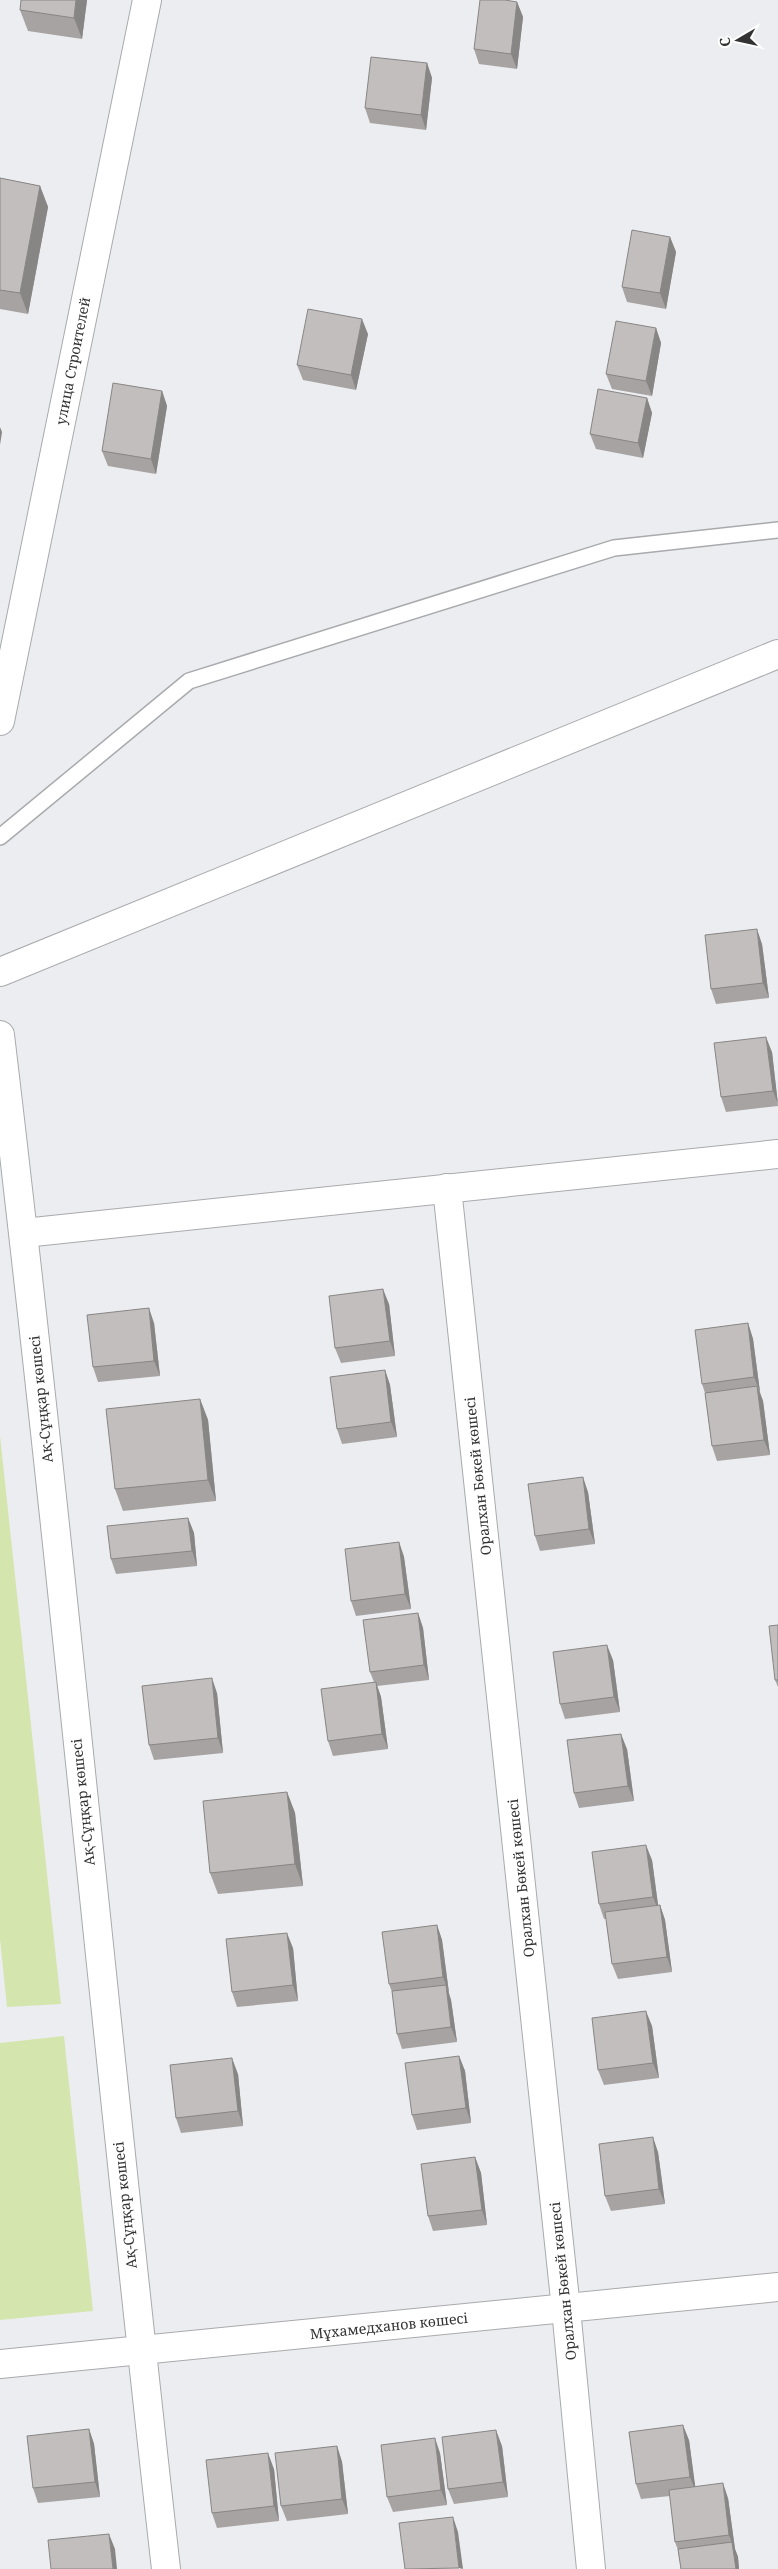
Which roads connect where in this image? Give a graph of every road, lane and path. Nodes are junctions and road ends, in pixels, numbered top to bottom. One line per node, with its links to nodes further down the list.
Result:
1 (146, 0): 4 (street, улица Строителей)
2 (778, 530): 5 (lane)
3 (778, 654): 6 (street)
4 (0, 721)
5 (0, 837)
6 (0, 972)
7 (0, 1035): 10 (street, Ақ-Сұңқар көшесі)
8 (778, 1154): 9 (street)
9 (447, 1188): 10 (street); 12 (street, Оралхан Бөкей көшесі)
10 (24, 1233): 13 (street, Ақ-Сұңқар көшесі)
11 (778, 2287): 12 (street, Мұхамедханов көшесі)
12 (566, 2309): 13 (street, Мұхамедханов көшесі); 16 (street, Оралхан Бөкей көшесі)
13 (141, 2351): 14 (street, Мұхамедханов көшесі); 15 (street, Ақ-Сұңқар көшесі)
14 (0, 2364)
15 (166, 2569)
16 (591, 2569)

